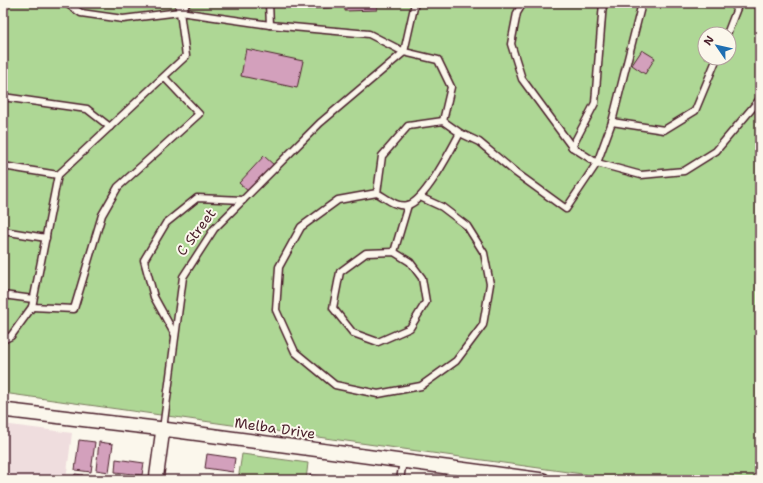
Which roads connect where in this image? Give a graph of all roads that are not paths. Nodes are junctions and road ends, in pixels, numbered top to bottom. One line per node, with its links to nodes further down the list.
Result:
1 (66, 3): 10 (lane)
2 (178, 3): 10 (lane)
3 (188, 3): 10 (lane)
4 (269, 3): 11 (lane)
5 (415, 3): 13 (lane)
6 (523, 3): 22 (lane)
7 (603, 3): 22 (lane)
8 (642, 3): 19 (lane)
9 (739, 3): 12 (lane)
10 (180, 12): 11 (lane); 15 (lane)
11 (270, 25): 13 (lane)
12 (730, 26)
13 (404, 52): 18 (lane); 28 (lane, C Street)
14 (714, 66): 19 (lane)
15 (164, 77): 20 (lane); 35 (lane)
16 (3, 97): 20 (lane)
17 (760, 100): 23 (lane)
18 (443, 121): 21 (lane); 26 (lane)
19 (612, 122): 23 (lane)
20 (110, 127): 25 (lane)
21 (460, 133): 23 (lane); 27 (lane)
22 (572, 147): 23 (lane)
23 (597, 163)
24 (3, 166): 25 (lane)
25 (58, 175): 31 (lane)
26 (377, 193): 27 (lane); 29 (lane)
27 (420, 197): 29 (lane)
28 (243, 200): 36 (lane, C Street); 36 (lane)
29 (408, 205): 32 (lane)
30 (3, 231): 31 (lane)
31 (46, 238): 34 (lane)
32 (394, 252): 32 (lane)
33 (3, 295): 34 (lane)
34 (34, 299): 35 (lane)
35 (32, 307): 37 (lane)
36 (175, 335): 39 (lane, C Street)
37 (3, 340)
38 (3, 410): 39 (street, Melba Drive)
39 (163, 429): 40 (street, Melba Drive); 42 (street, C Street)
40 (403, 461): 41 (street, Melba Drive); 43 (lane)
41 (468, 475): 44 (street, Melba Drive)
42 (156, 480)
43 (400, 480)
44 (543, 480)

